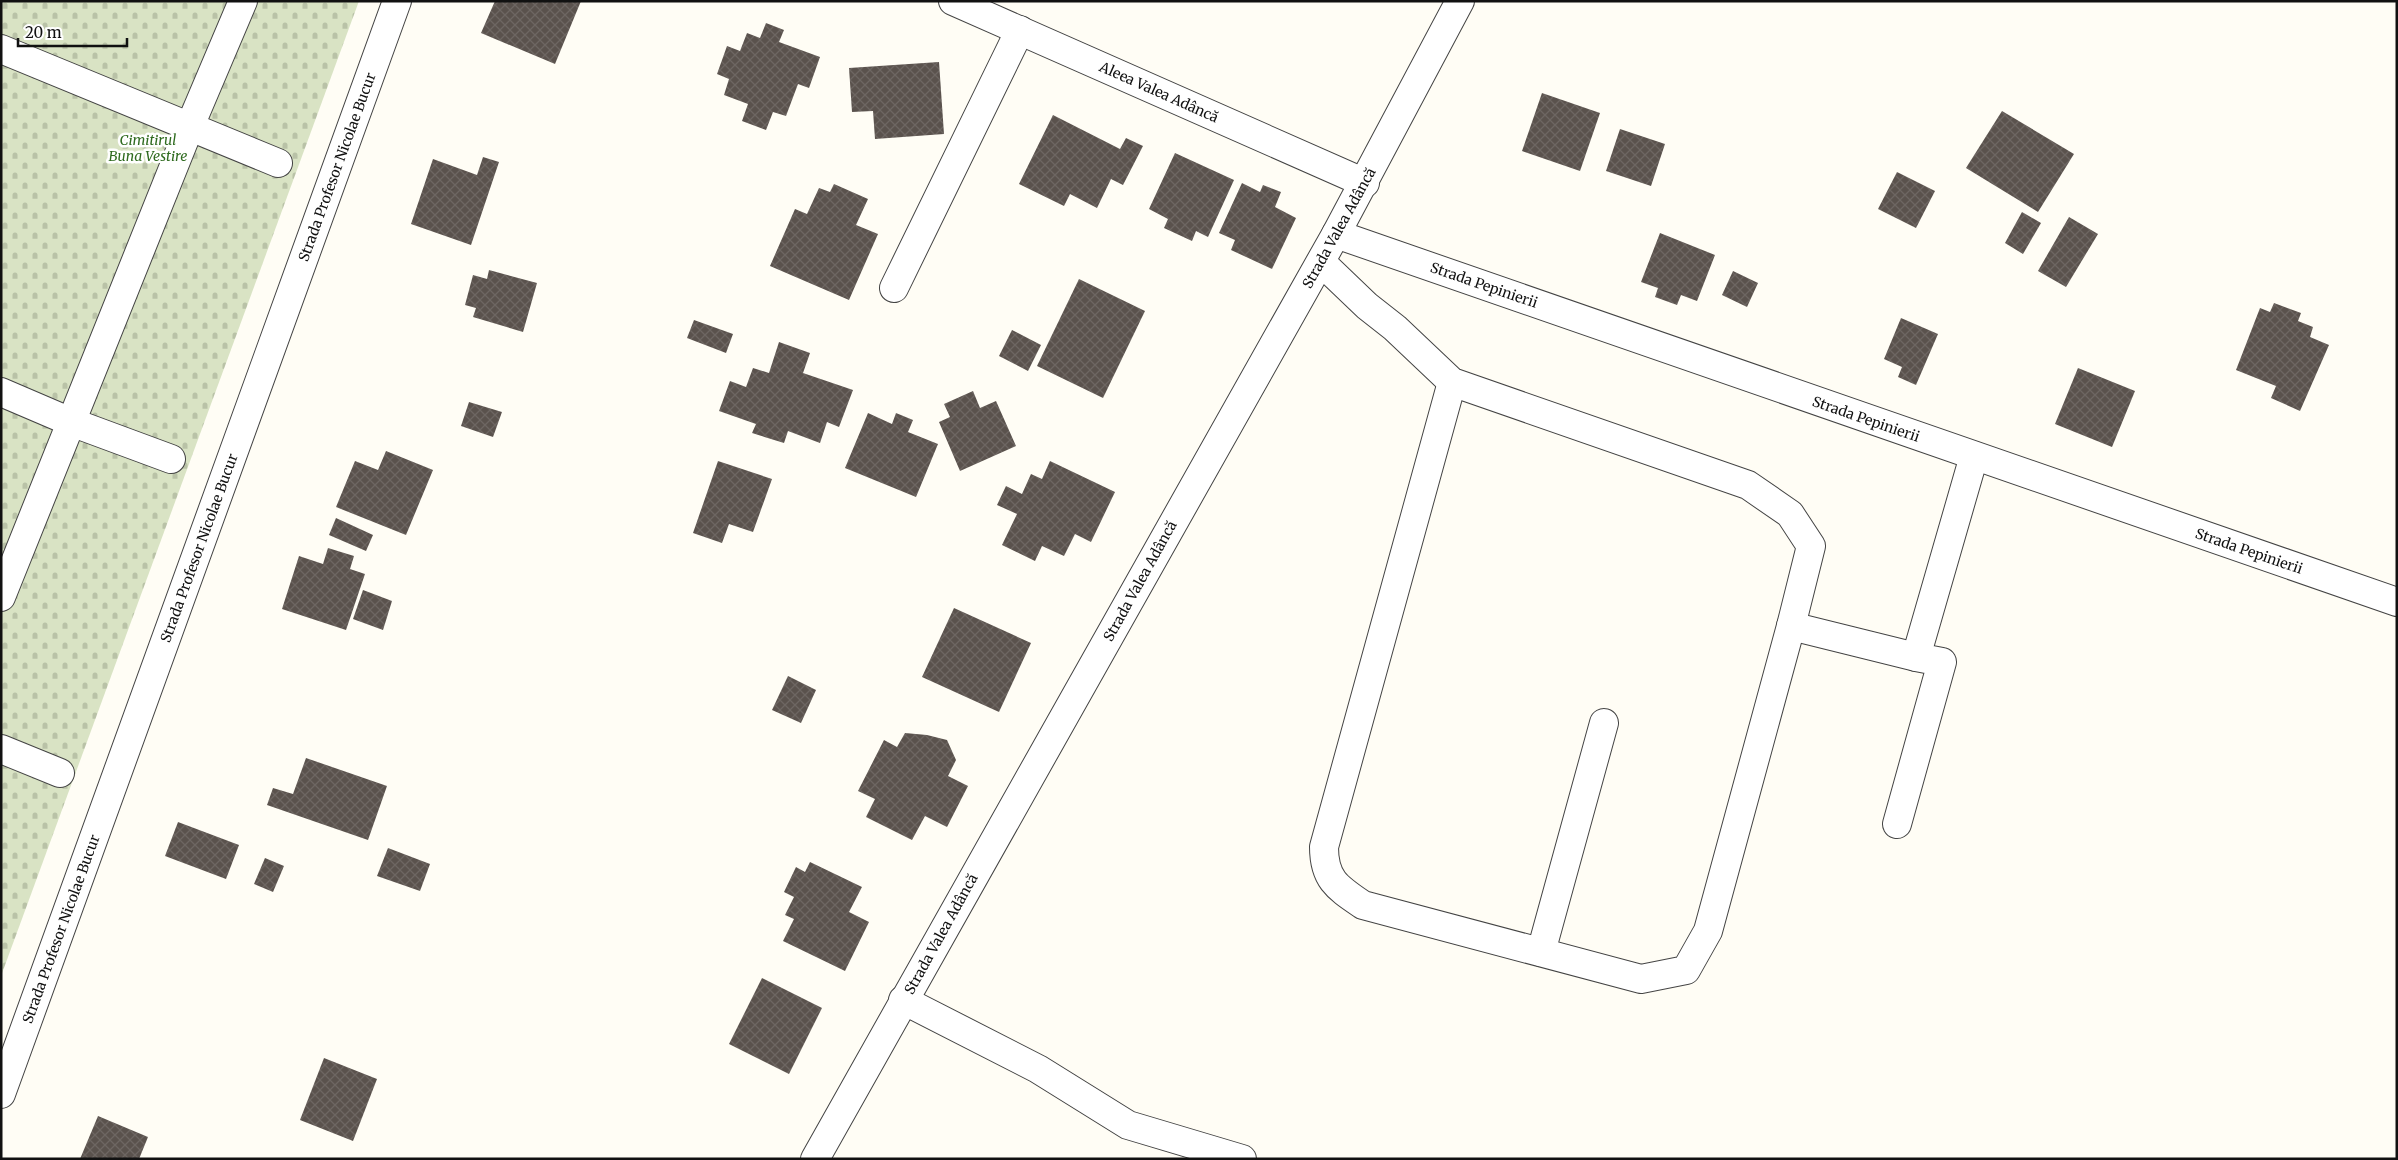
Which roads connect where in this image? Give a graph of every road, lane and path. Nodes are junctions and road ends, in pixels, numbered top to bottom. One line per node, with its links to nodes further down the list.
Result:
1 (243, 1): 7 (street)
2 (397, 1): 28 (street, Strada Profesor Nicolae Bucur)
3 (953, 1): 5 (street, Aleea Valea Adâncă)
4 (1460, 1): 9 (street, Strada Valea Adâncă)
5 (1020, 30): 9 (street, Aleea Valea Adâncă); 12 (street)
6 (1, 49): 7 (street)
7 (190, 126): 8 (street); 15 (street)
8 (278, 163)
9 (1364, 183): 10 (street, Strada Valea Adâncă)
10 (1336, 234): 11 (street, Strada Valea Adâncă); 16 (street, Strada Pepinierii)
11 (1320, 262): 13 (street); 27 (street, Strada Valea Adâncă)
12 (894, 288)
13 (1452, 382): 20 (street); 26 (street)
14 (1, 392): 15 (street)
15 (71, 422): 17 (street); 18 (street)
16 (1974, 456): 19 (street, Strada Pepinierii); 21 (street)
17 (171, 459)
18 (1, 597)
19 (2397, 602)
20 (1791, 626): 21 (street); 26 (street)
21 (1916, 657): 25 (street)
22 (1604, 723): 26 (street)
23 (1, 748): 24 (street)
24 (60, 773)
25 (1897, 824)
26 (1541, 952)
27 (903, 1000): 29 (street, Strada Valea Adâncă); 30 (street)
28 (1, 1094)
29 (815, 1159)
30 (1242, 1159)

